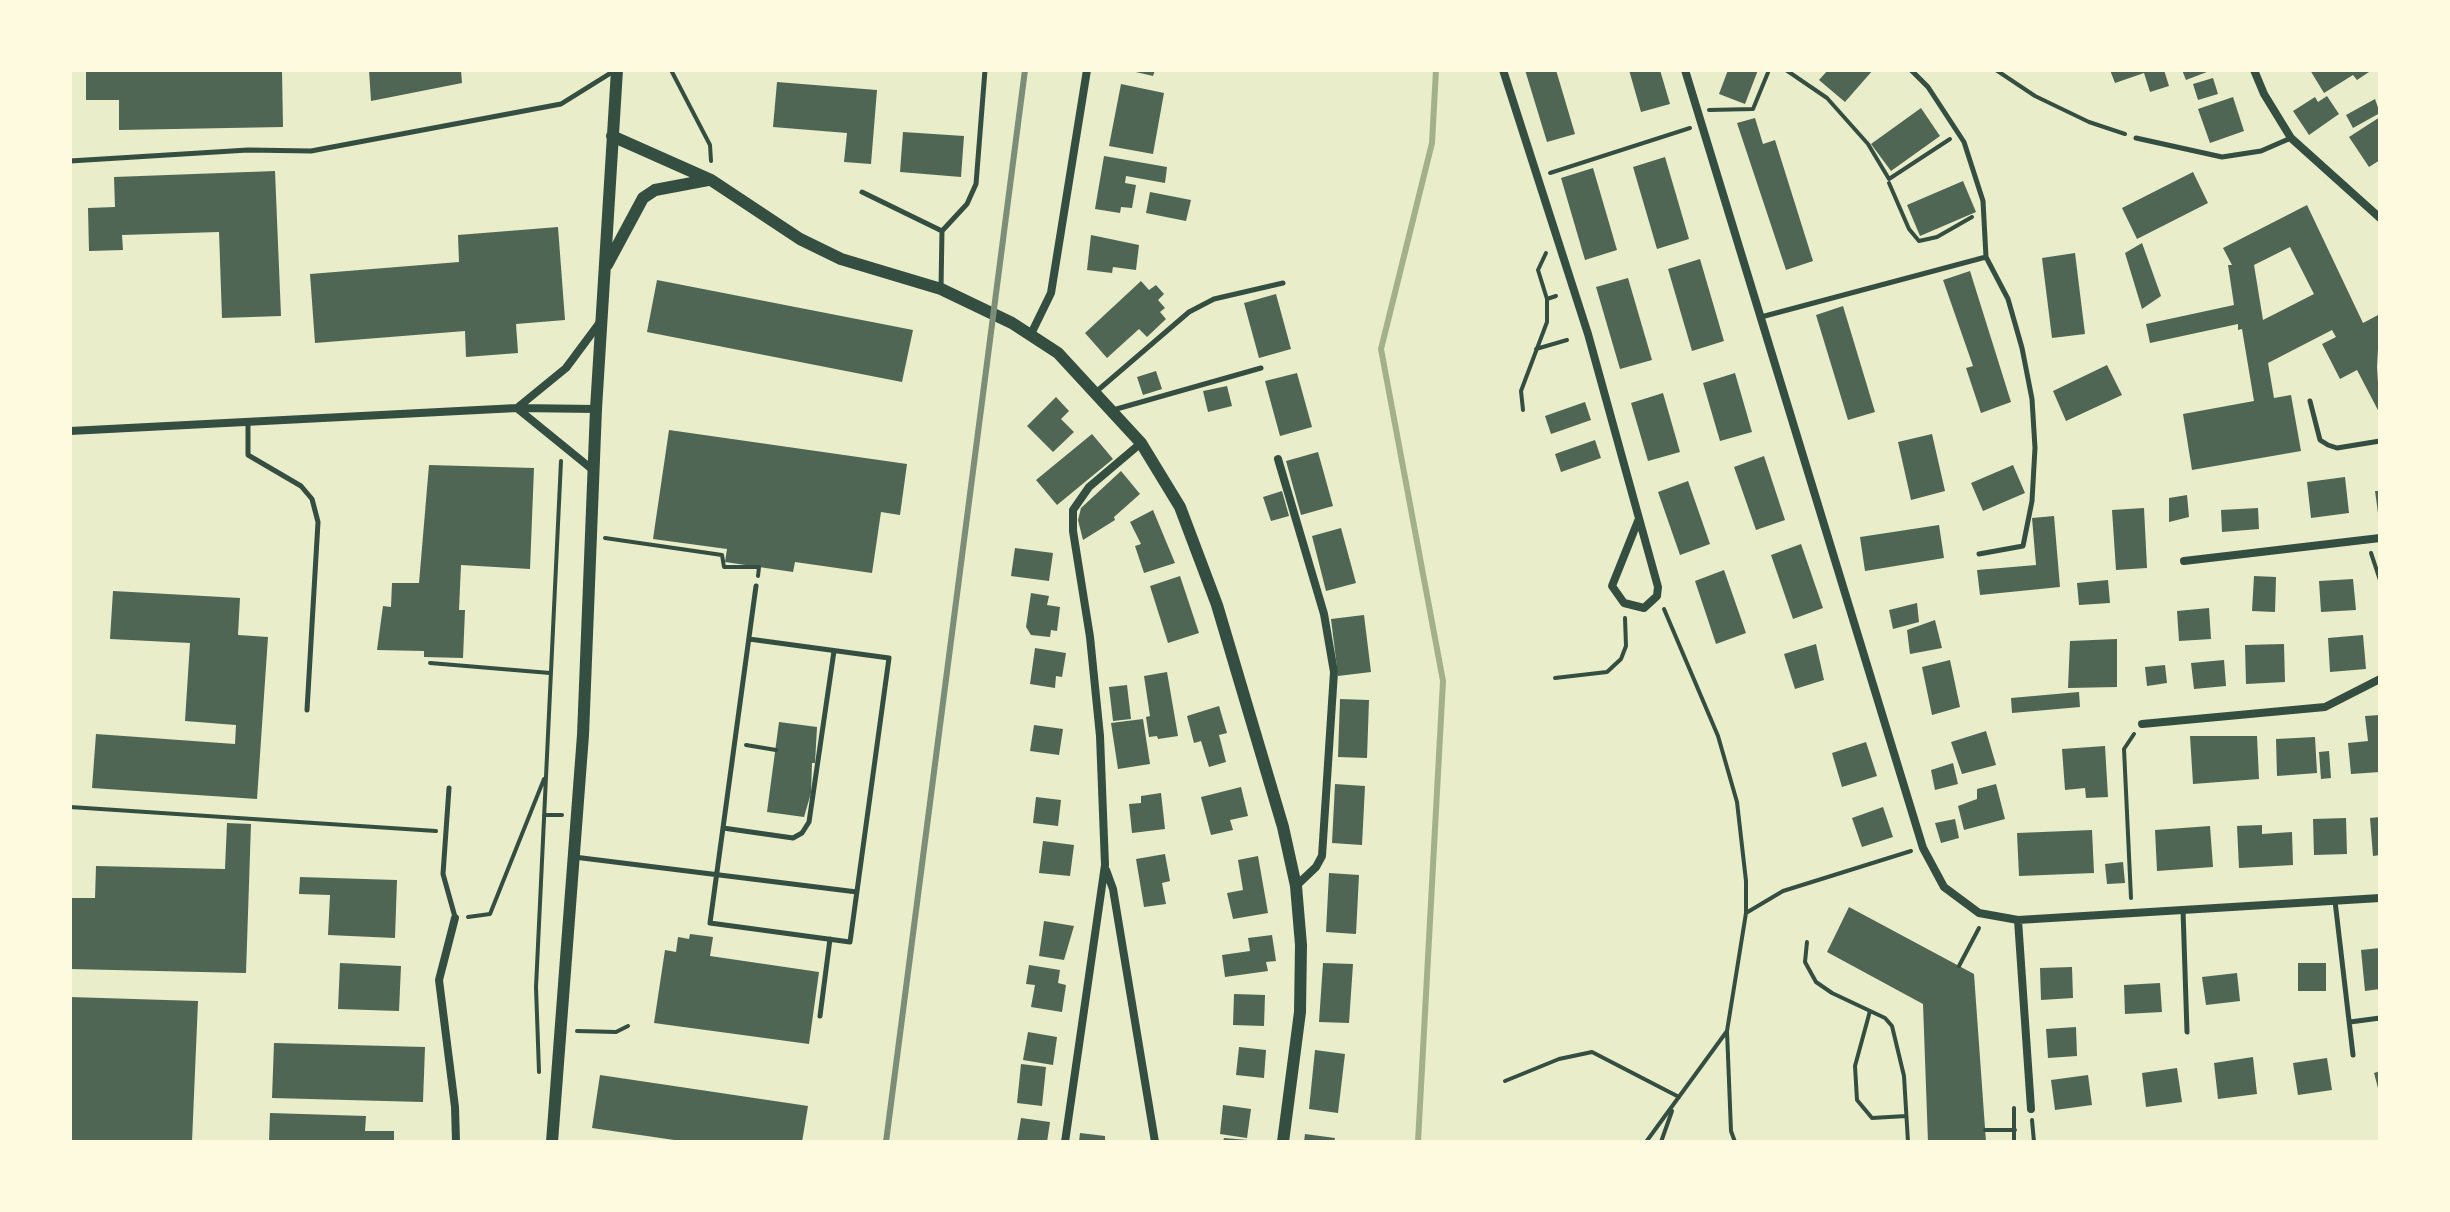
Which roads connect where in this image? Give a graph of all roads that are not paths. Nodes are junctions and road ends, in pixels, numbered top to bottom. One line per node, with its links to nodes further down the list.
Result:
1 (616, 70): 8 (street); 11 (lane)
2 (985, 70): 15 (lane)
3 (1087, 70): 22 (street)
4 (1503, 70): 35 (street)
5 (1685, 70): 20 (street)
6 (1911, 70): 16 (lane)
7 (2254, 70): 10 (street)
8 (612, 136): 12 (street); 17 (street)
9 (2136, 138): 10 (lane)
10 (2291, 138): 14 (street)
11 (70, 161)
12 (711, 180): 17 (street); 19 (street)
13 (862, 192): 15 (lane)
14 (2380, 218)
15 (942, 231): 19 (lane)
16 (1986, 257): 20 (lane); 37 (lane)
17 (604, 272): 21 (street)
18 (1283, 283): 24 (lane)
19 (941, 289): 22 (street)
20 (1760, 317): 56 (street)
21 (601, 321): 26 (street); 27 (street)
22 (1031, 334): 24 (street)
23 (1261, 368): 28 (lane)
24 (1096, 392): 28 (street)
25 (2310, 401): 31 (lane)
26 (517, 408): 27 (street); 29 (street); 34 (street)
27 (596, 409): 34 (street)
28 (1113, 410): 32 (street)
29 (248, 422): 30 (street); 43 (lane)
30 (70, 431)
31 (2380, 441)
32 (1141, 443): 48 (street); 50 (street)
33 (1278, 459): 50 (street)
34 (593, 470): 47 (street)
35 (1638, 521): 35 (street)
36 (2380, 538): 38 (street)
37 (1979, 554)
38 (2184, 561)
39 (756, 586): 40 (lane)
40 (749, 639): 41 (lane); 46 (lane)
41 (834, 651): 46 (lane); 51 (lane)
42 (2380, 679): 44 (street)
43 (307, 710)
44 (2142, 724)
45 (449, 788): 55 (lane)
46 (723, 828): 49 (lane)
47 (573, 857): 49 (lane); 65 (street)
48 (1105, 865): 66 (street); 67 (street)
49 (717, 875): 51 (lane); 57 (lane)
50 (1296, 886): 68 (street)
51 (857, 892): 57 (lane)
52 (2380, 898): 53 (street)
53 (2335, 901): 54 (street); 60 (lane)
54 (2183, 909): 56 (street); 61 (lane)
55 (455, 918): 64 (street)
56 (2018, 920): 63 (street)
57 (830, 939): 58 (lane)
58 (820, 1016)
59 (2380, 1018): 60 (lane)
60 (2350, 1022): 62 (lane)
61 (2187, 1032)
62 (2353, 1055)
63 (2031, 1109)
64 (456, 1142)
65 (552, 1142)
66 (1065, 1142)
67 (1155, 1142)
68 (1283, 1142)

